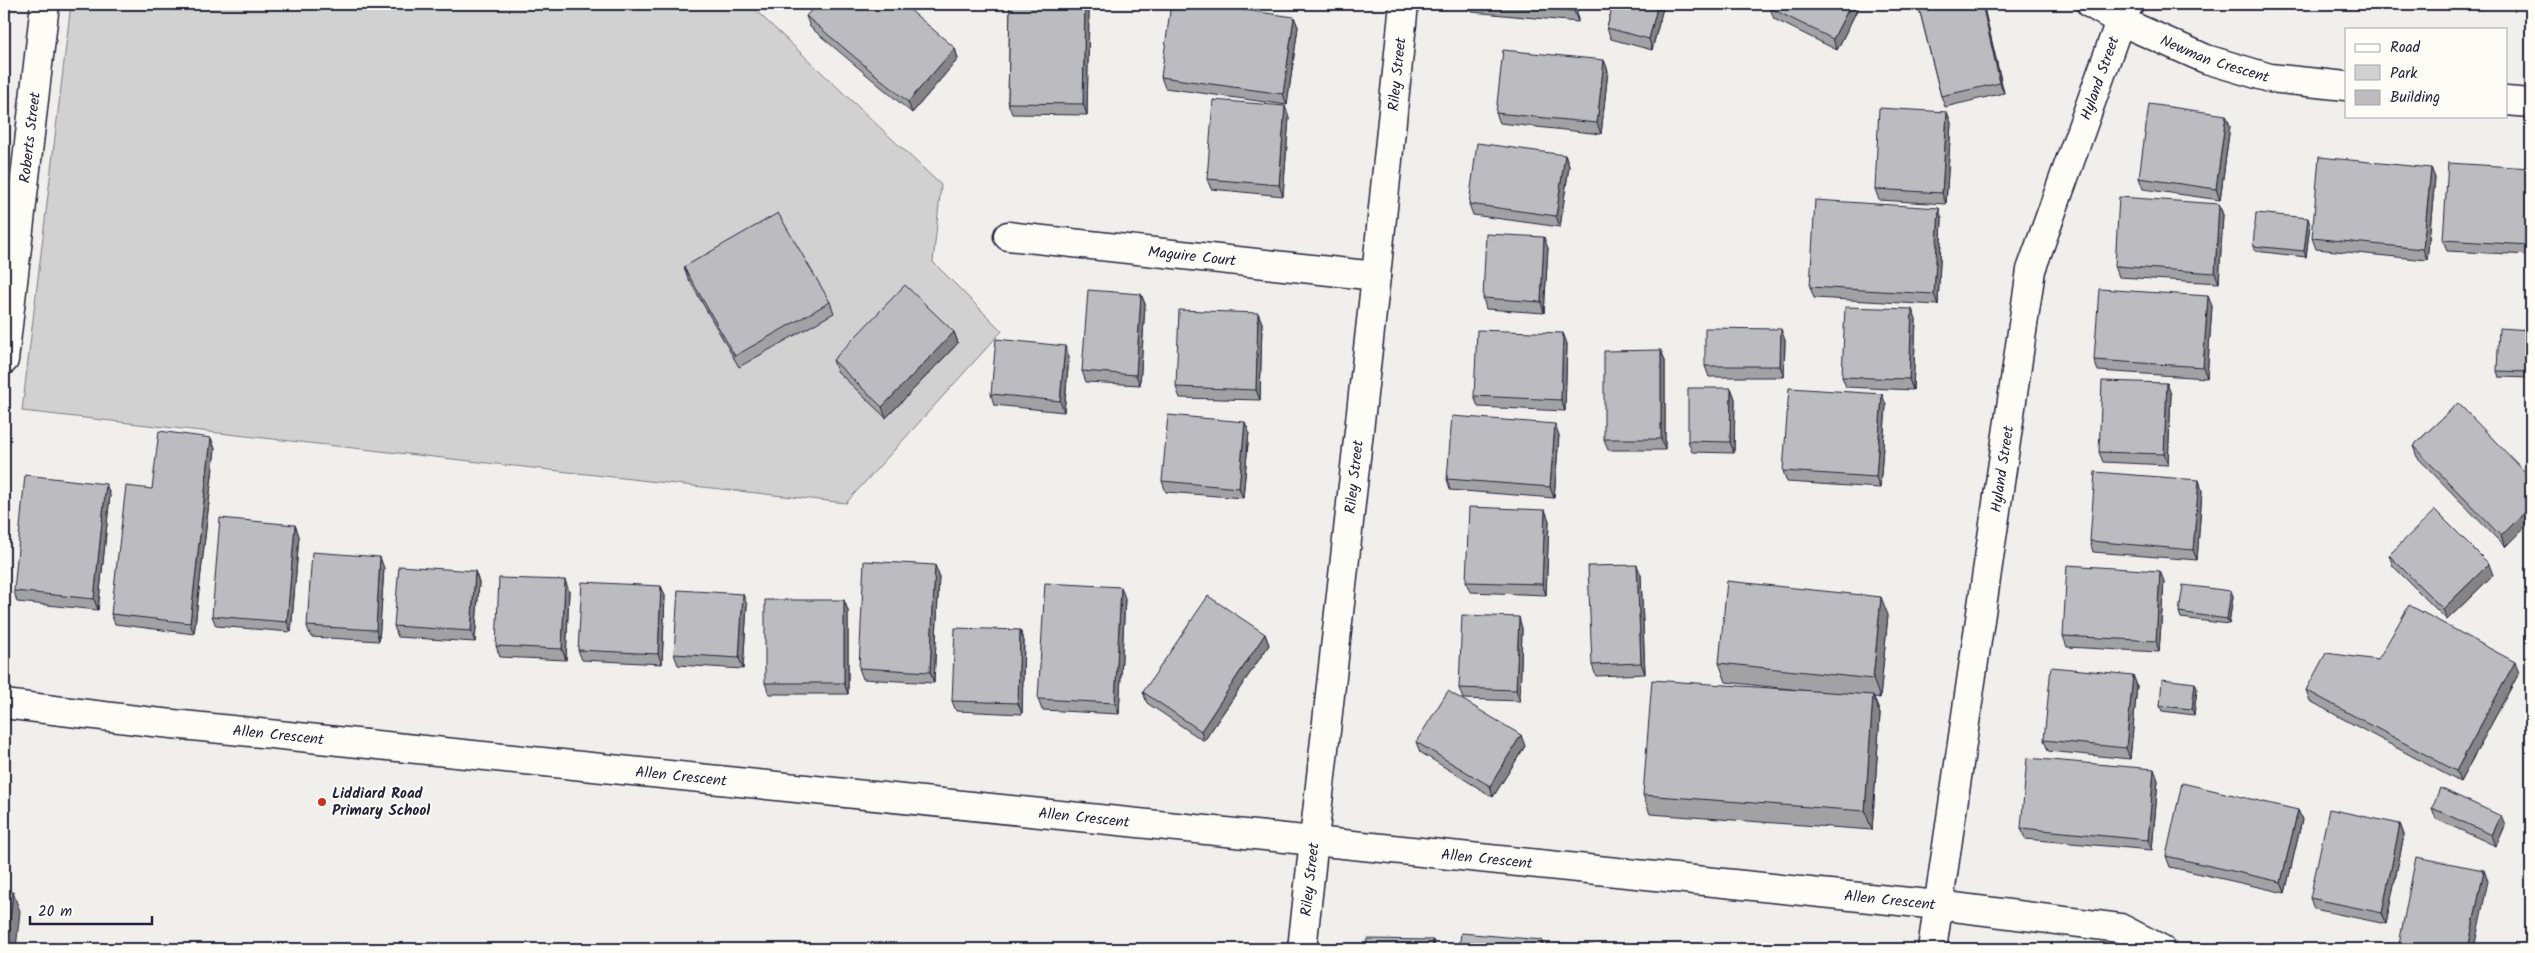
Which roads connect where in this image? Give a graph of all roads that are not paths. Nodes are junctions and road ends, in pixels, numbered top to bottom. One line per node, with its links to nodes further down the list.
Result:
1 (45, 4): 12 (street, Roberts Street)
2 (1391, 4): 9 (street)
3 (1404, 4): 9 (street, Riley Street)
4 (2092, 4): 5 (street, Newman Crescent)
5 (2124, 12): 6 (street, Newman Crescent); 15 (street, Hyland Street)
6 (2345, 86)
7 (2508, 100): 8 (street)
8 (2531, 103)
9 (1392, 116): 11 (street, Riley Street)
10 (1008, 236): 11 (street, Maguire Court)
11 (1376, 276): 14 (street, Riley Street)
12 (4, 360)
13 (4, 704): 14 (street, Allen Crescent)
14 (1313, 842): 15 (street, Allen Crescent); 16 (street, Riley Street)
15 (1938, 905): 17 (street, Hyland Street); 18 (street, Allen Crescent)
16 (1302, 949)
17 (1932, 949)
18 (2161, 949)

